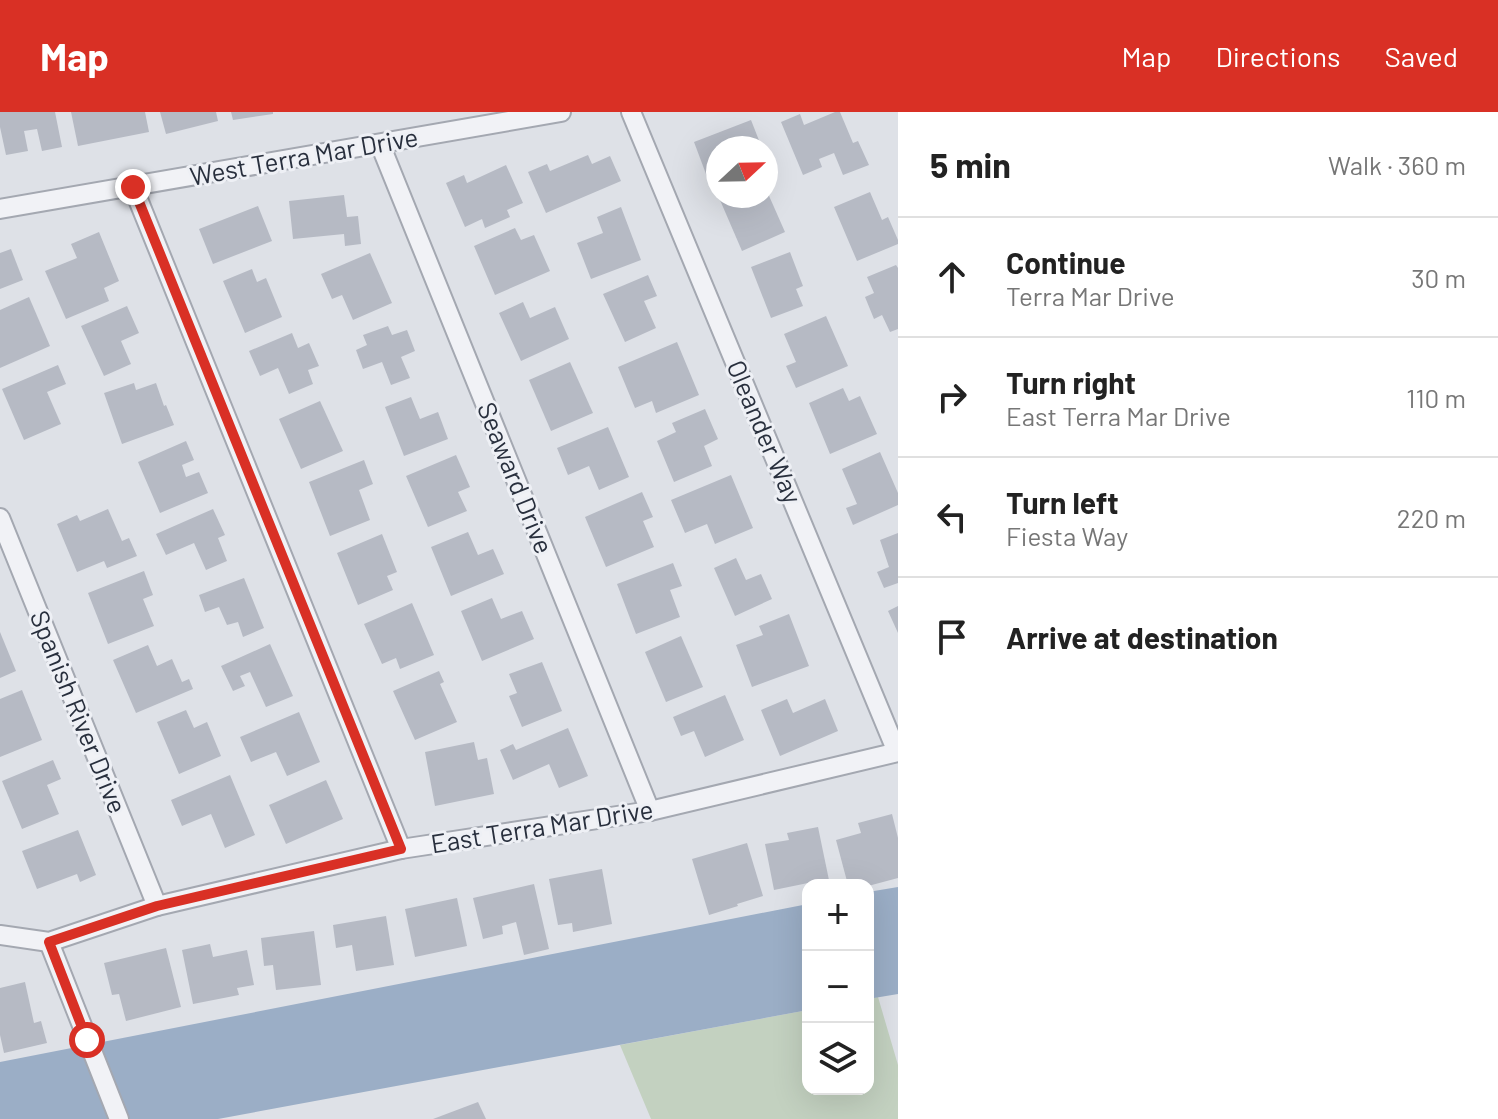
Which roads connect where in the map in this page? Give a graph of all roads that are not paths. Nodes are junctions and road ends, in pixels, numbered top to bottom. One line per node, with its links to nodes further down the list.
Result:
1 (561, 112): 3 (street, West Terra Mar Drive)
2 (631, 112): 7 (street, Oleander Way)
3 (380, 144): 4 (street, West Terra Mar Drive); 8 (street, Seaward Drive)
4 (133, 187): 5 (street, West Terra Mar Drive); 9 (street)
5 (0, 209)
6 (0, 518): 10 (street, Spanish River Drive)
7 (897, 752): 8 (street, East Terra Mar Drive)
8 (650, 811): 9 (street, East Terra Mar Drive)
9 (401, 849): 10 (street, East Terra Mar Drive)
10 (157, 906): 12 (street, East Terra Mar Drive)
11 (0, 935): 12 (street, East Terra Mar Drive)
12 (49, 942): 13 (street)
13 (119, 1119)

